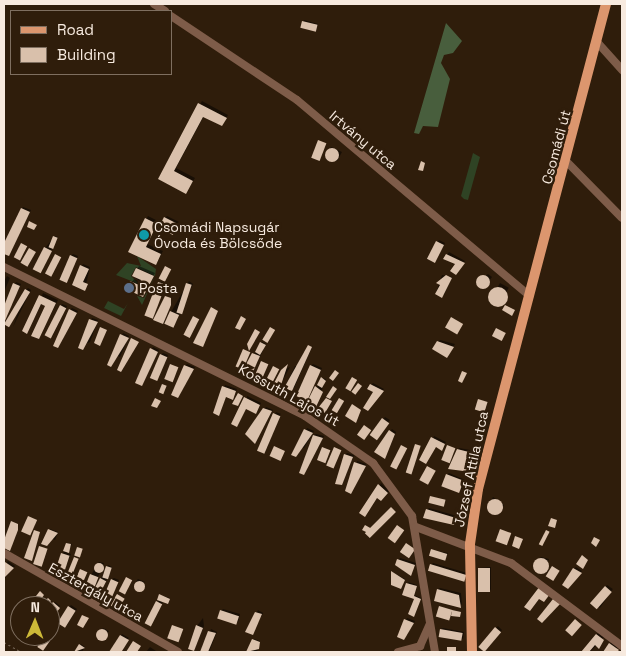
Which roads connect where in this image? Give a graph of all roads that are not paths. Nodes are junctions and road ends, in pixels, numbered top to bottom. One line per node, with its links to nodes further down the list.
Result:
1 (606, 4): 3 (main road, Csomádi út)
2 (172, 17): 8 (street, Irtvány utca)
3 (597, 42): 4 (street); 5 (main road, Csomádi út)
4 (622, 70)
5 (567, 162): 6 (street); 8 (main road, Csomádi út)
6 (622, 218)
7 (4, 267): 9 (street, Kossuth Lajos út)
8 (530, 296): 10 (main road, József Attila utca)
9 (416, 527): 10 (street); 12 (street, Kossuth Lajos út)
10 (470, 544): 13 (street); 17 (main road, József Attila utca)
11 (4, 553): 14 (street, Esztergály utca)
12 (431, 622): 15 (street); 16 (street, Kossuth Lajos út)
13 (622, 646)
14 (178, 652)
15 (398, 652)
16 (435, 652)
17 (472, 652)

